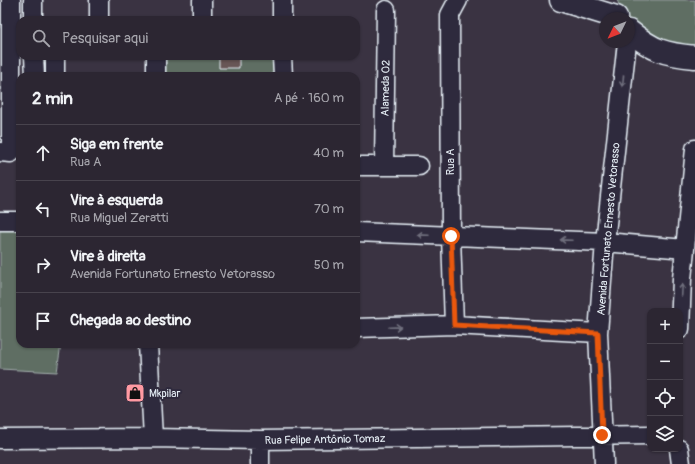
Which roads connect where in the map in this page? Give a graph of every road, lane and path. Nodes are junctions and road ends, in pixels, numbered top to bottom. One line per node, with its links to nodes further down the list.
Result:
1 (11, 0): 14 (street)
2 (33, 0): 10 (street)
3 (99, 0): 11 (street)
4 (202, 0): 12 (street)
5 (282, 0): 13 (street)
6 (458, 0): 34 (street, Rua A)
7 (561, 0): 9 (main road)
8 (386, 10): 29 (street, Alameda 02)
9 (604, 12)
10 (34, 16)
11 (99, 16)
12 (202, 16)
13 (282, 16)
14 (5, 26): 27 (street)
15 (635, 34): 17 (main road)
16 (626, 48): 35 (street, Avenida Fortunato Ernesto Vetorasso, one-way to 35)
17 (695, 57)
18 (34, 60): 22 (street)
19 (55, 60): 23 (street)
20 (156, 60): 24 (street)
21 (282, 60): 25 (street)
22 (35, 72)
23 (55, 72)
24 (156, 72)
25 (282, 72)
26 (695, 149): 36 (street)
27 (6, 152)
28 (360, 166): 29 (street)
29 (384, 166): 30 (street)
30 (419, 166)
31 (0, 221): 32 (street)
32 (16, 221)
33 (360, 232): 34 (street, one-way to 33)
34 (451, 236): 35 (street, one-way to 34); 38 (street, Rua A)
35 (606, 242): 36 (street); 40 (street, Avenida Fortunato Ernesto Vetorasso)
36 (685, 248): 37 (street, one-way to 36)
37 (681, 308)
38 (454, 325): 39 (street, one-way to 38); 40 (street)
39 (360, 328)
40 (598, 333): 42 (street, Avenida Fortunato Ernesto Vetorasso)
41 (148, 348): 44 (street)
42 (602, 435): 43 (street, Rua Felipe Antônio Tomaz); 46 (street, Rua Felipe Antônio Tomaz); 49 (street, Avenida Fortunato Ernesto Vetorasso)
43 (647, 435)
44 (153, 438): 45 (street, Rua Felipe Antônio Tomaz); 46 (street, Rua Felipe Antônio Tomaz)
45 (0, 439)
46 (260, 440): 48 (street)
47 (679, 452): 50 (street)
48 (260, 464)
49 (604, 464)
50 (681, 464)

